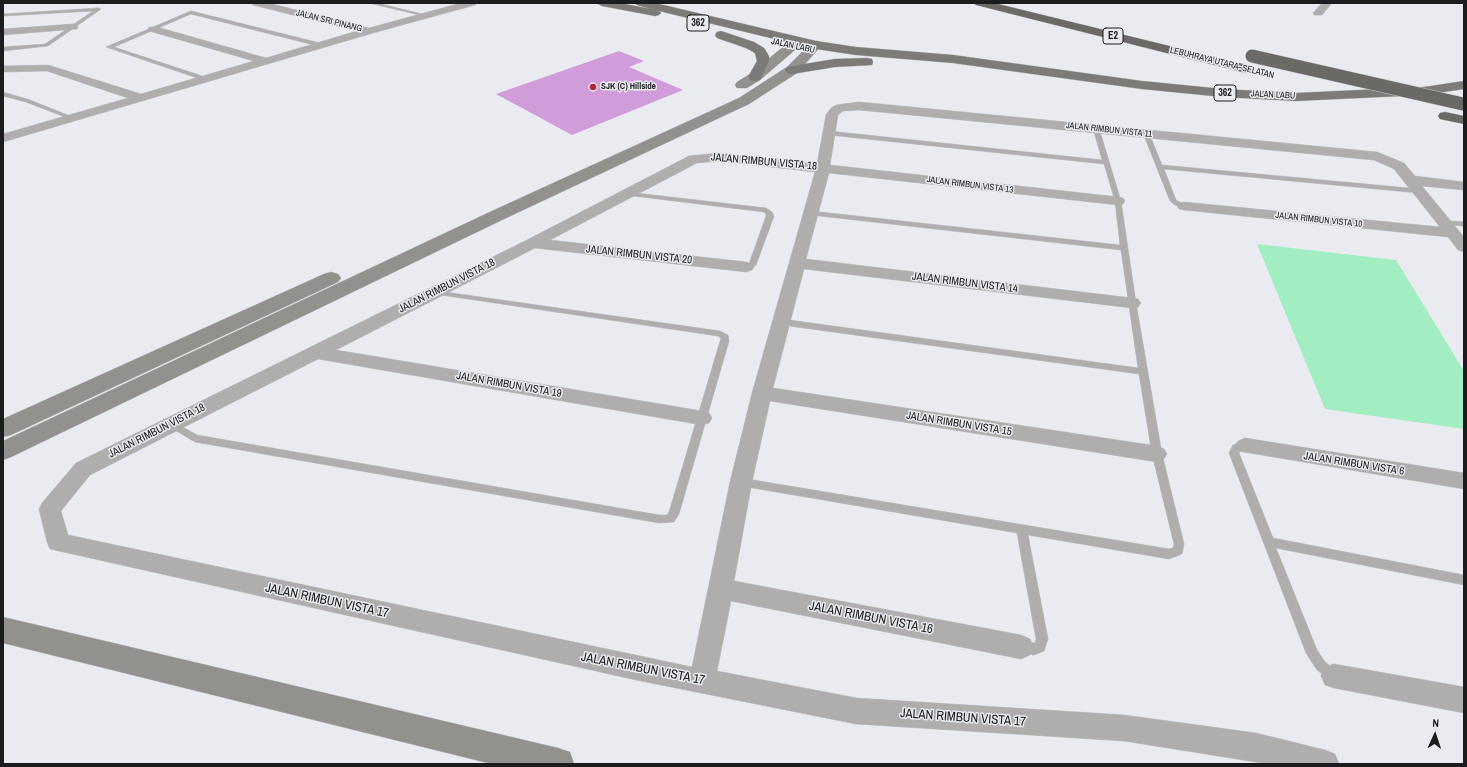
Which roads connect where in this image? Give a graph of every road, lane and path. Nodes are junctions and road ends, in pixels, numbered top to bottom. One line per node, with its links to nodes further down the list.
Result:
1 (256, 3): 14 (street, JALAN SRI PINANG)
2 (371, 3): 10 (lane)
3 (472, 3): 10 (street)
4 (602, 3): 11 (main road, JALAN LABU / 362)
5 (641, 3): 17 (main road, JALAN LABU / 362)
6 (980, 3): 25 (highway, LEBUHRAYA UTARA–SELATAN / E2)
7 (1327, 3): 8 (street)
8 (1318, 13)
9 (3, 15): 12 (lane)
10 (428, 16): 14 (street)
11 (681, 19): 17 (main road, JALAN LABU / 362); 26 (main road)
12 (73, 27): 15 (street); 18 (lane)
13 (153, 29): 16 (lane); 20 (street); 27 (lane)
14 (369, 31): 16 (street, JALAN SRI PINANG)
15 (3, 32)
16 (322, 45): 20 (street, JALAN SRI PINANG)
17 (805, 45): 21 (main road, JALAN LABU / 362); 22 (main road, JALAN LABU / 362); 24 (street); 26 (street)
18 (3, 49)
19 (1248, 55): 32 (highway, LEBUHRAYA UTARA–SELATAN, bridge)
20 (266, 61): 27 (street, JALAN SRI PINANG)
21 (900, 61): 22 (main road, JALAN LABU / 362); 24 (main road)
22 (987, 64): 29 (main road, JALAN LABU / 362)
23 (3, 69): 31 (street)
24 (792, 70): 41 (street)
25 (1262, 73)
26 (755, 77): 41 (street)
27 (206, 79): 31 (street, JALAN SRI PINANG)
28 (1308, 84): 33 (highway)
29 (1464, 85)
30 (3, 94): 35 (lane)
31 (141, 98): 35 (street, JALAN SRI PINANG)
32 (1463, 104)
33 (1400, 105)
34 (1430, 112): 36 (highway)
35 (72, 118): 40 (street, JALAN SRI PINANG)
36 (1464, 120)
37 (1096, 128): 38 (street, JALAN RIMBUN VISTA 11); 39 (street, JALAN RIMBUN VISTA 11); 42 (lane)
38 (829, 133): 42 (lane); 44 (street)
39 (1146, 133): 43 (lane); 45 (street, JALAN RIMBUN VISTA 11)
40 (3, 138)
41 (613, 154): 66 (street); 68 (street)
42 (1106, 162): 49 (lane)
43 (1159, 167): 47 (lane); 50 (lane)
44 (823, 168): 48 (street, JALAN RIMBUN VISTA 18); 49 (street, JALAN RIMBUN VISTA 13); 51 (street)
45 (1410, 180): 46 (street); 47 (street, JALAN RIMBUN VISTA 11)
46 (1464, 186)
47 (1419, 191): 52 (street, JALAN RIMBUN VISTA 11)
48 (627, 194): 53 (street, JALAN RIMBUN VISTA 18); 57 (lane)
49 (1118, 201): 55 (lane)
50 (1184, 206): 52 (street, JALAN RIMBUN VISTA 10)
51 (811, 212): 55 (lane); 56 (street)
52 (1453, 226): 54 (street, JALAN RIMBUN VISTA 11)
53 (533, 243): 57 (street, JALAN RIMBUN VISTA 20); 58 (street, JALAN RIMBUN VISTA 18)
54 (1464, 247)
55 (1124, 248): 59 (lane)
56 (798, 263): 59 (street, JALAN RIMBUN VISTA 14); 60 (street)
57 (746, 267)
58 (434, 292): 61 (street, JALAN RIMBUN VISTA 18); 64 (lane)
59 (1132, 303): 62 (lane)
60 (782, 322): 62 (lane); 63 (street)
61 (315, 352): 64 (street, JALAN RIMBUN VISTA 19); 65 (street, JALAN RIMBUN VISTA 18)
62 (1143, 372): 69 (lane)
63 (762, 393): 69 (street, JALAN RIMBUN VISTA 15); 72 (street)
64 (702, 418): 65 (lane)
65 (171, 424): 70 (street, JALAN RIMBUN VISTA 18)
66 (3, 429)
67 (1245, 446): 71 (street, JALAN RIMBUN VISTA 6); 74 (lane)
68 (3, 451)
69 (1157, 454): 73 (lane)
70 (83, 469): 80 (street, JALAN RIMBUN VISTA 17)
71 (1464, 481)
72 (740, 482): 73 (lane); 76 (street)
73 (1022, 529): 78 (lane)
74 (1268, 542): 75 (lane); 79 (lane)
75 (1464, 580)
76 (721, 589): 78 (street, JALAN RIMBUN VISTA 16); 80 (street)
77 (3, 630): 83 (street)
78 (1021, 647)
79 (1334, 676): 81 (street)
80 (702, 681): 82 (street, JALAN RIMBUN VISTA 17)
81 (1464, 700)
82 (1258, 756): 84 (street, JALAN RIMBUN VISTA 17)
83 (558, 764)
84 (1322, 764)

